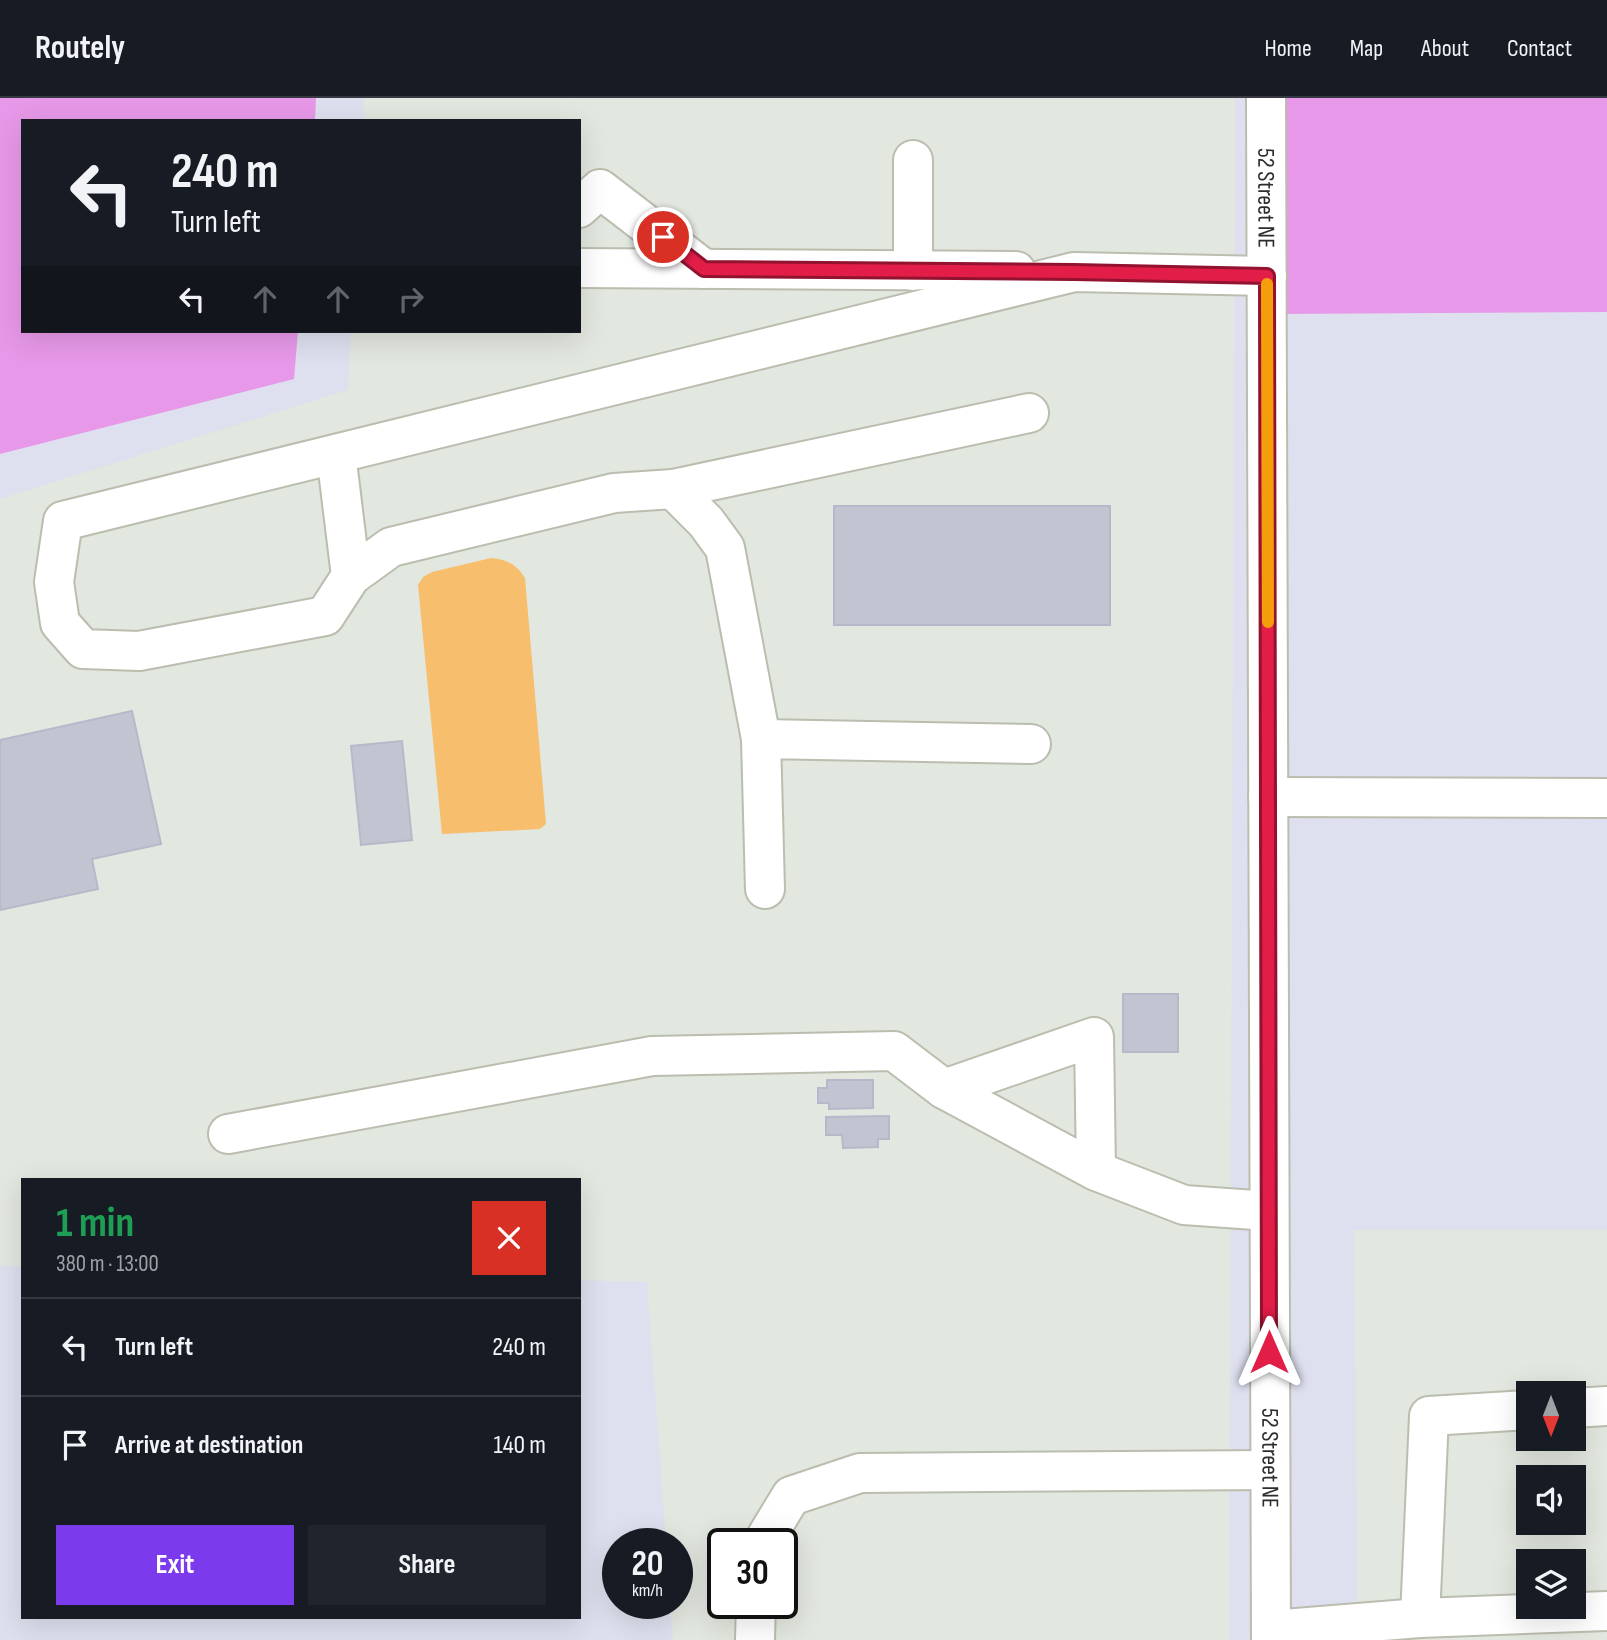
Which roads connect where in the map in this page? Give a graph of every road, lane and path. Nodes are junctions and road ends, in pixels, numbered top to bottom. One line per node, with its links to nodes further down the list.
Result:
1 (1266, 98): 8 (street, 52 Street NE)
2 (913, 160): 6 (street)
3 (581, 206): 5 (street)
4 (581, 268): 5 (street)
5 (704, 269): 6 (street)
6 (913, 271): 7 (street)
7 (1074, 272): 8 (street); 10 (street)
8 (1267, 276): 15 (street, 52 Street NE)
9 (1029, 413): 11 (street)
10 (336, 454): 12 (street); 12 (street)
11 (673, 489): 12 (street); 13 (street)
12 (351, 576)
13 (761, 739): 14 (street); 17 (street)
14 (1031, 744)
15 (1268, 797): 16 (street); 21 (street, 52 Street NE)
16 (1607, 798)
17 (765, 888)
18 (944, 1089): 19 (street); 20 (street); 20 (street)
19 (228, 1134)
20 (1096, 1171): 21 (street)
21 (1269, 1211): 25 (street, 52 Street NE)
22 (1607, 1406): 23 (street)
23 (1586, 1407)
24 (1516, 1411): 28 (street)
25 (1270, 1470): 26 (street); 30 (street, 52 Street NE)
26 (772, 1528)
27 (1607, 1611): 28 (street)
28 (1420, 1618): 30 (street)
29 (756, 1619): 31 (street)
30 (1270, 1635)
31 (755, 1640)

